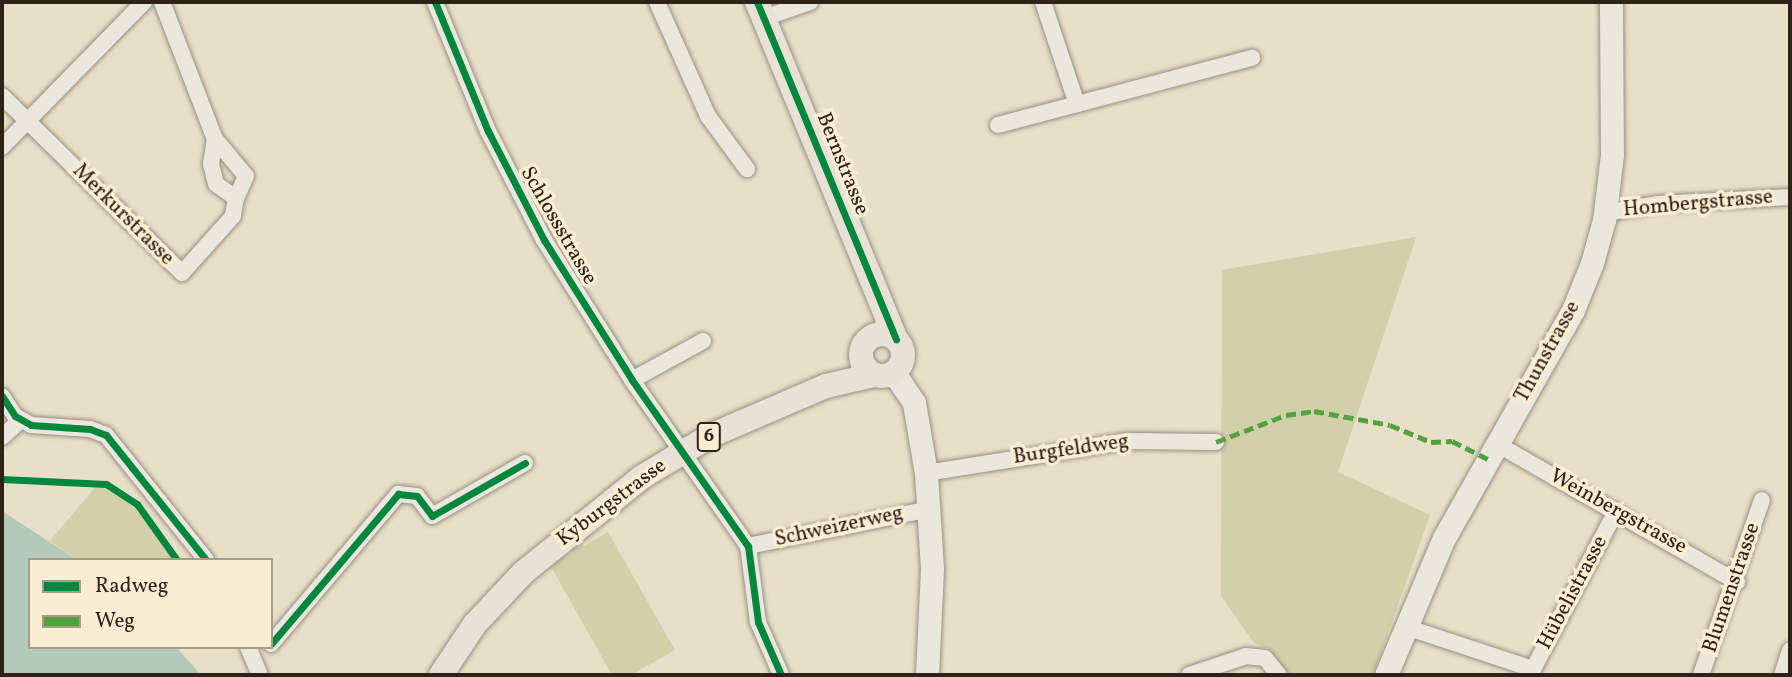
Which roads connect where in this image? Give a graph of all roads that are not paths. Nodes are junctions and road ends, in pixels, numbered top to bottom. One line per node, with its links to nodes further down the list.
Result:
1 (144, 2): 12 (street)
2 (162, 2): 14 (street, Merkurstrasse)
3 (435, 2): 25 (street, Schlossstrasse)
4 (657, 2): 16 (street)
5 (810, 2): 8 (street)
6 (1043, 2): 11 (street)
7 (1611, 2): 19 (main road, Thunstrasse)
8 (760, 10): 20 (main road, Bernstrasse)
9 (1252, 58): 11 (street)
10 (2, 96): 12 (street, Merkurstrasse)
11 (1077, 104): 13 (street)
12 (27, 120): 15 (street); 17 (street, Merkurstrasse)
13 (998, 125)
14 (215, 139): 17 (street, Merkurstrasse); 17 (street, Merkurstrasse)
15 (2, 147)
16 (747, 169)
17 (236, 198)
18 (1790, 198): 19 (street, Hombergstrasse)
19 (1605, 212): 31 (main road, Thunstrasse)
20 (875, 291): 21 (main road, Bernstrasse); 23 (main road, Bernstrasse)
21 (896, 339): 23 (main road); 24 (main road)
22 (703, 341): 25 (street)
23 (866, 344): 24 (main road); 26 (main road, Kyburgstrasse / 6)
24 (884, 374): 26 (main road, Kyburgstrasse / 6); 34 (main road)
25 (632, 380): 32 (street, Schlossstrasse)
26 (826, 386): 32 (main road, Kyburgstrasse / 6)
27 (2, 396): 28 (street)
28 (20, 421): 29 (street); 39 (street)
29 (2, 437)
30 (1216, 442): 34 (street, Burgfeldweg)
31 (1497, 444): 37 (street, Weinbergstrasse); 41 (main road, Thunstrasse)
32 (683, 450): 38 (street, Schweizerweg); 47 (main road, Kyburgstrasse / 6)
33 (525, 463): 42 (street)
34 (926, 473): 36 (main road)
35 (1762, 500): 40 (street, Blumenstrasse)
36 (930, 509): 38 (street, Schweizerweg); 49 (main road)
37 (1616, 511): 40 (street, Weinbergstrasse); 45 (street, Hübelistrasse)
38 (748, 546): 48 (street, Schweizerweg)
39 (204, 558)
40 (1737, 582): 53 (street, Blumenstrasse)
41 (1406, 627): 45 (street); 52 (main road, Thunstrasse)
42 (273, 642)
43 (1790, 650): 54 (street)
44 (249, 651): 46 (street)
45 (1532, 672)
46 (260, 675)
47 (441, 675)
48 (781, 675)
49 (927, 675)
50 (1189, 675): 51 (street)
51 (1279, 675)
52 (1386, 675)
53 (1701, 675)
54 (1782, 675)

